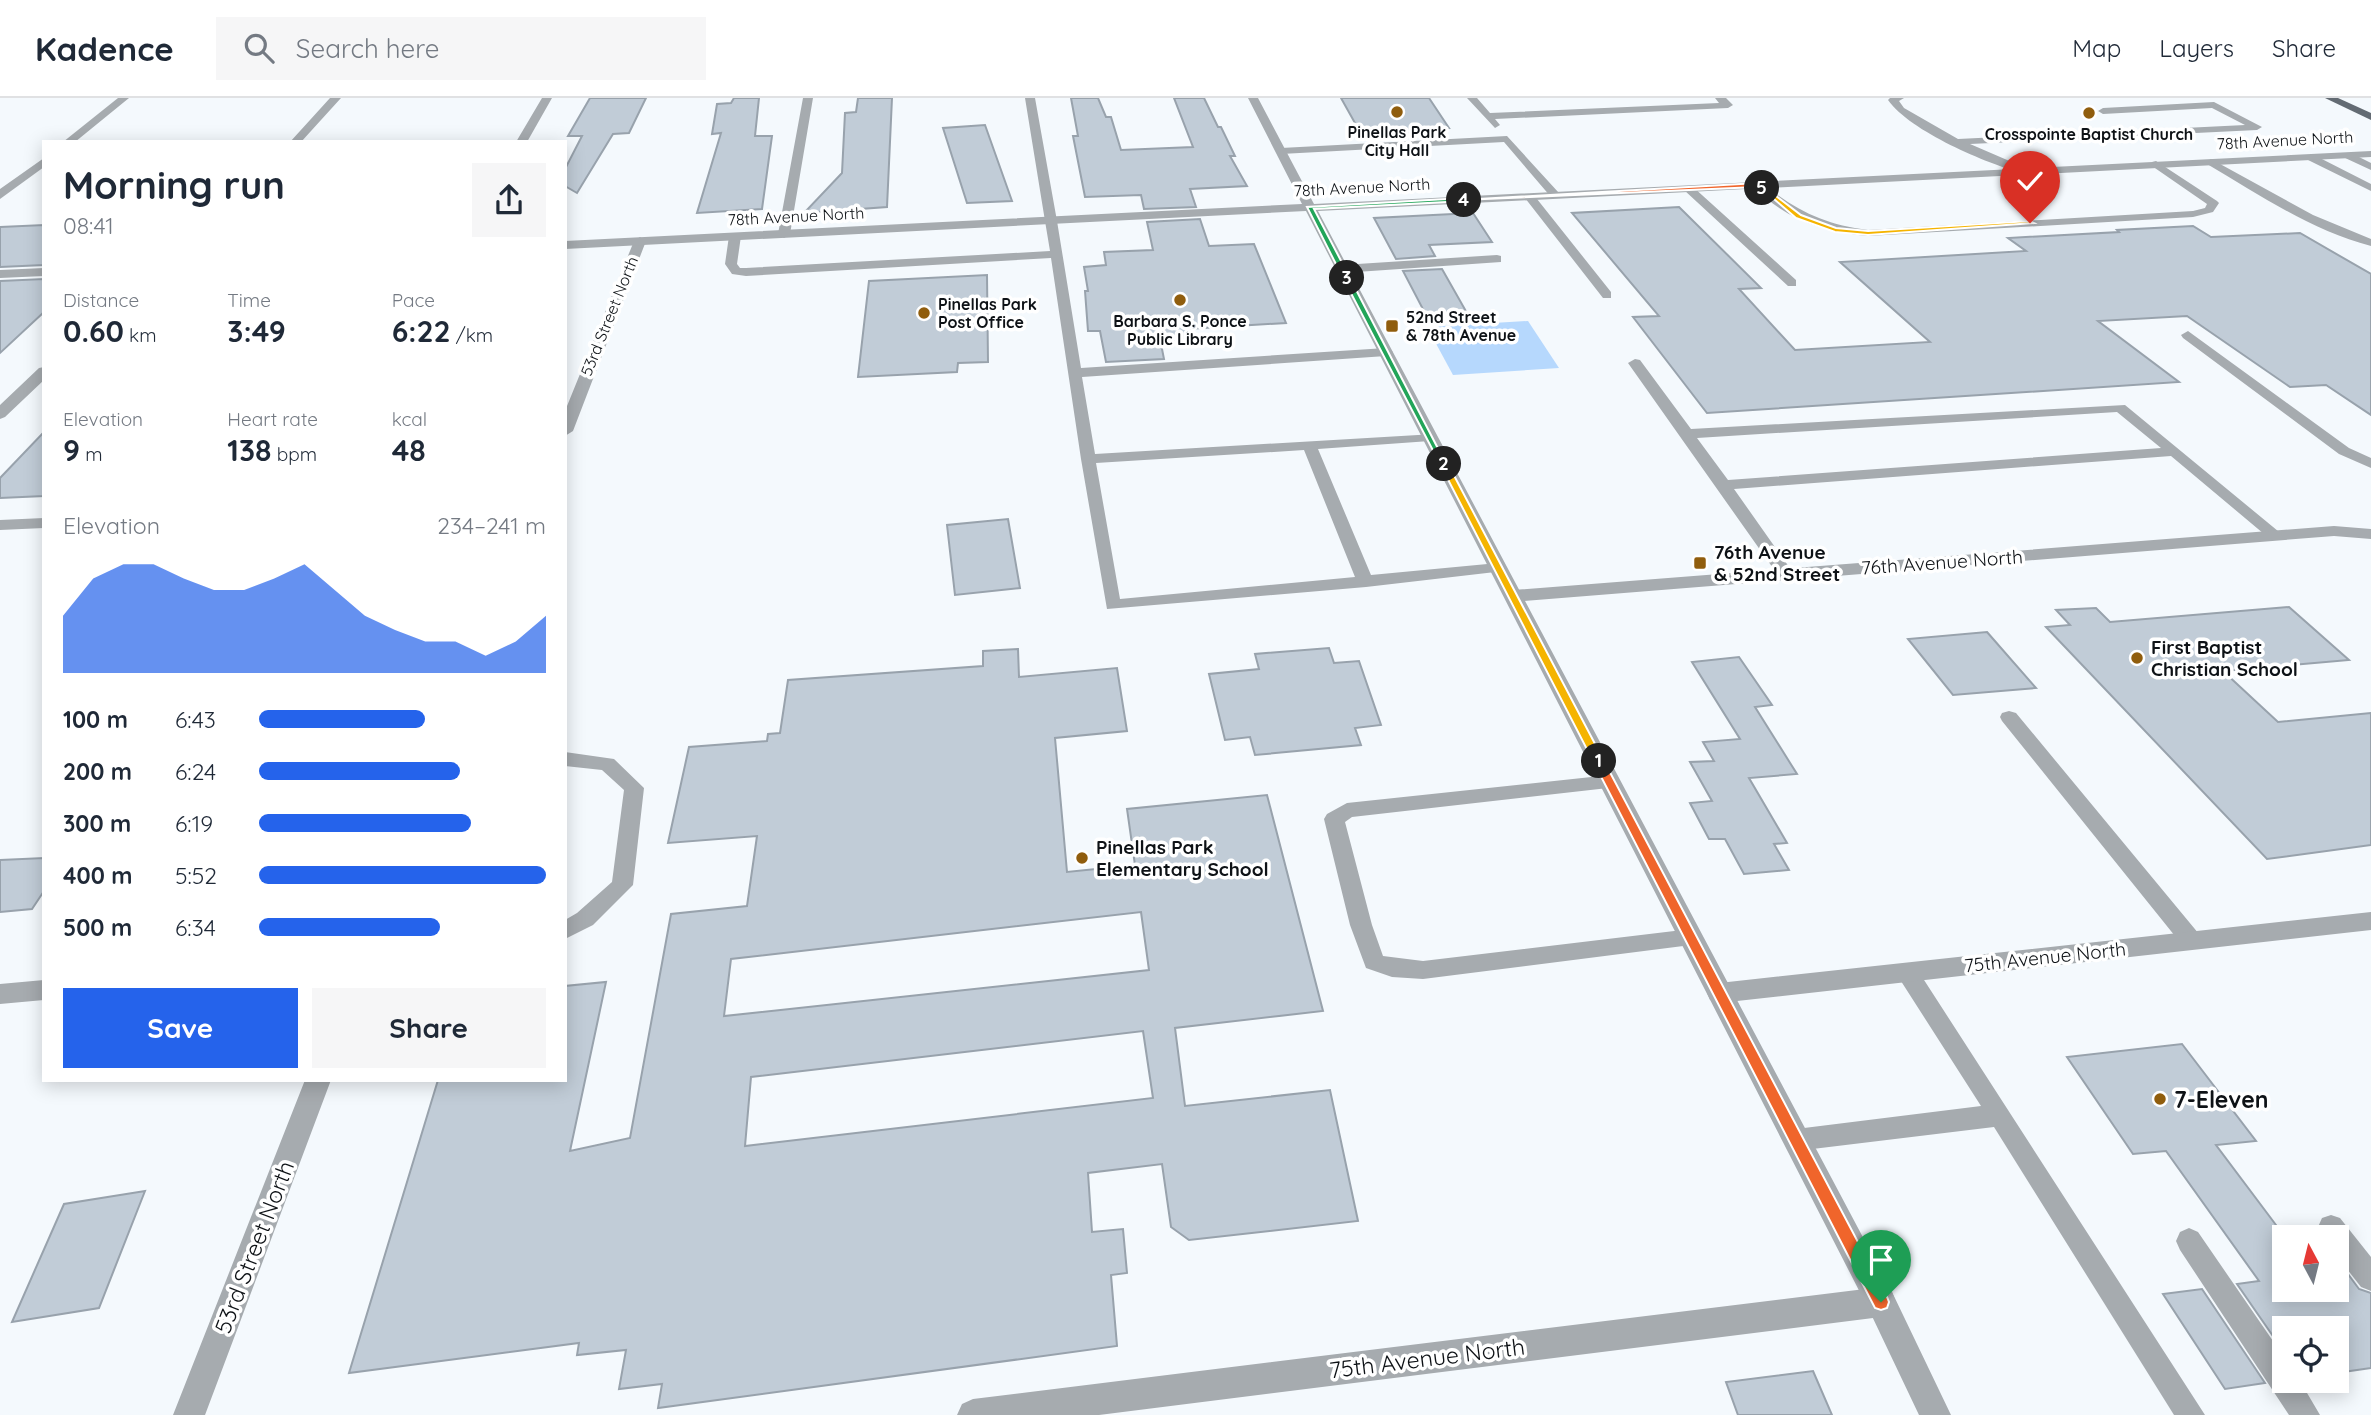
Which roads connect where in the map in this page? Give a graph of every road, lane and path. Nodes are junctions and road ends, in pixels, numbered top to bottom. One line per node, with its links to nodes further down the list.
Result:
1 (124, 98): 15 (street)
2 (336, 98): 16 (street)
3 (547, 98): 17 (street)
4 (808, 98): 36 (street)
5 (1030, 98): 35 (street)
6 (1253, 98): 19 (street)
7 (1472, 98): 12 (lane)
8 (1720, 98): 12 (lane)
9 (1899, 98): 18 (lane)
10 (2330, 98): 13 (main road)
11 (2103, 111): 18 (lane)
12 (1487, 116): 14 (lane)
13 (2371, 117)
14 (1507, 139): 19 (lane); 32 (lane)
15 (71, 140)
16 (297, 140)
17 (522, 140)
18 (1958, 142): 27 (lane)
19 (1281, 151): 34 (street)
20 (2371, 154): 21 (street, 78th Avenue North)
21 (2347, 155): 22 (street, 78th Avenue North); 26 (lane)
22 (2310, 157): 23 (street, 78th Avenue North); 30 (lane)
23 (2211, 162): 25 (street, 78th Avenue North); 39 (lane)
24 (42, 163): 31 (street)
25 (2156, 164): 27 (street, 78th Avenue North); 28 (lane)
26 (2371, 167)
27 (2024, 171): 28 (street, 78th Avenue North)
28 (1758, 185): 29 (street, 78th Avenue North)
29 (1688, 188): 32 (street, 78th Avenue North); 46 (lane)
30 (2371, 188)
31 (0, 195)
32 (1555, 195): 33 (street, 78th Avenue North)
33 (1529, 196): 34 (street, 78th Avenue North); 47 (lane)
34 (1310, 207): 35 (street, 78th Avenue North); 43 (street)
35 (1051, 221): 36 (street, 78th Avenue North); 41 (lane)
36 (784, 234): 37 (street, 78th Avenue North)
37 (735, 236): 38 (street, 78th Avenue North); 41 (lane)
38 (640, 241): 40 (street, 78th Avenue North); 54 (street, 53rd Street North)
39 (2371, 243)
40 (567, 245)
41 (1056, 254): 52 (lane)
42 (1497, 260): 43 (lane)
43 (1342, 269): 49 (street)
44 (42, 272): 45 (street)
45 (0, 274)
46 (1792, 283)
47 (1607, 295)
48 (2188, 335): 60 (lane)
49 (1386, 352): 52 (lane); 56 (street)
50 (1634, 363): 55 (lane)
51 (42, 372): 53 (street)
52 (1074, 373): 59 (lane)
53 (0, 414)
54 (567, 426)
55 (1687, 434): 58 (lane); 61 (lane)
56 (1430, 437): 57 (lane); 66 (street)
57 (1309, 445): 59 (lane); 68 (lane)
58 (2174, 451): 61 (lane); 65 (lane)
59 (1088, 459): 68 (lane)
60 (2371, 464)
61 (1724, 485): 67 (lane)
62 (42, 523): 63 (street)
63 (0, 525)
64 (2371, 534): 65 (street, 76th Avenue North)
65 (2276, 536): 67 (street, 76th Avenue North)
66 (1498, 568): 68 (lane); 69 (street)
67 (1786, 574): 69 (street, 76th Avenue North)
68 (1366, 582)
69 (1513, 596): 72 (street)
70 (2009, 717): 76 (lane)
71 (567, 759): 74 (lane)
72 (1610, 782): 75 (street); 75 (lane)
73 (2371, 921): 76 (street, 75th Avenue North)
74 (567, 929)
75 (1691, 938): 79 (street)
76 (2191, 940): 77 (street, 75th Avenue North)
77 (1907, 972): 79 (street, 75th Avenue North); 82 (lane)
78 (42, 989): 80 (street)
79 (1719, 993): 83 (street)
80 (0, 994)
81 (317, 1082): 88 (street, 53rd Street North)
82 (2000, 1115): 83 (lane); 91 (lane)
83 (1796, 1140): 87 (street)
84 (2189, 1241): 92 (lane)
85 (2349, 1250): 86 (lane)
86 (2371, 1278)
87 (1881, 1302): 89 (street, 75th Avenue North); 90 (street)
88 (189, 1415)
89 (973, 1415)
90 (1935, 1415)
91 (2191, 1415)
92 (2306, 1415)

